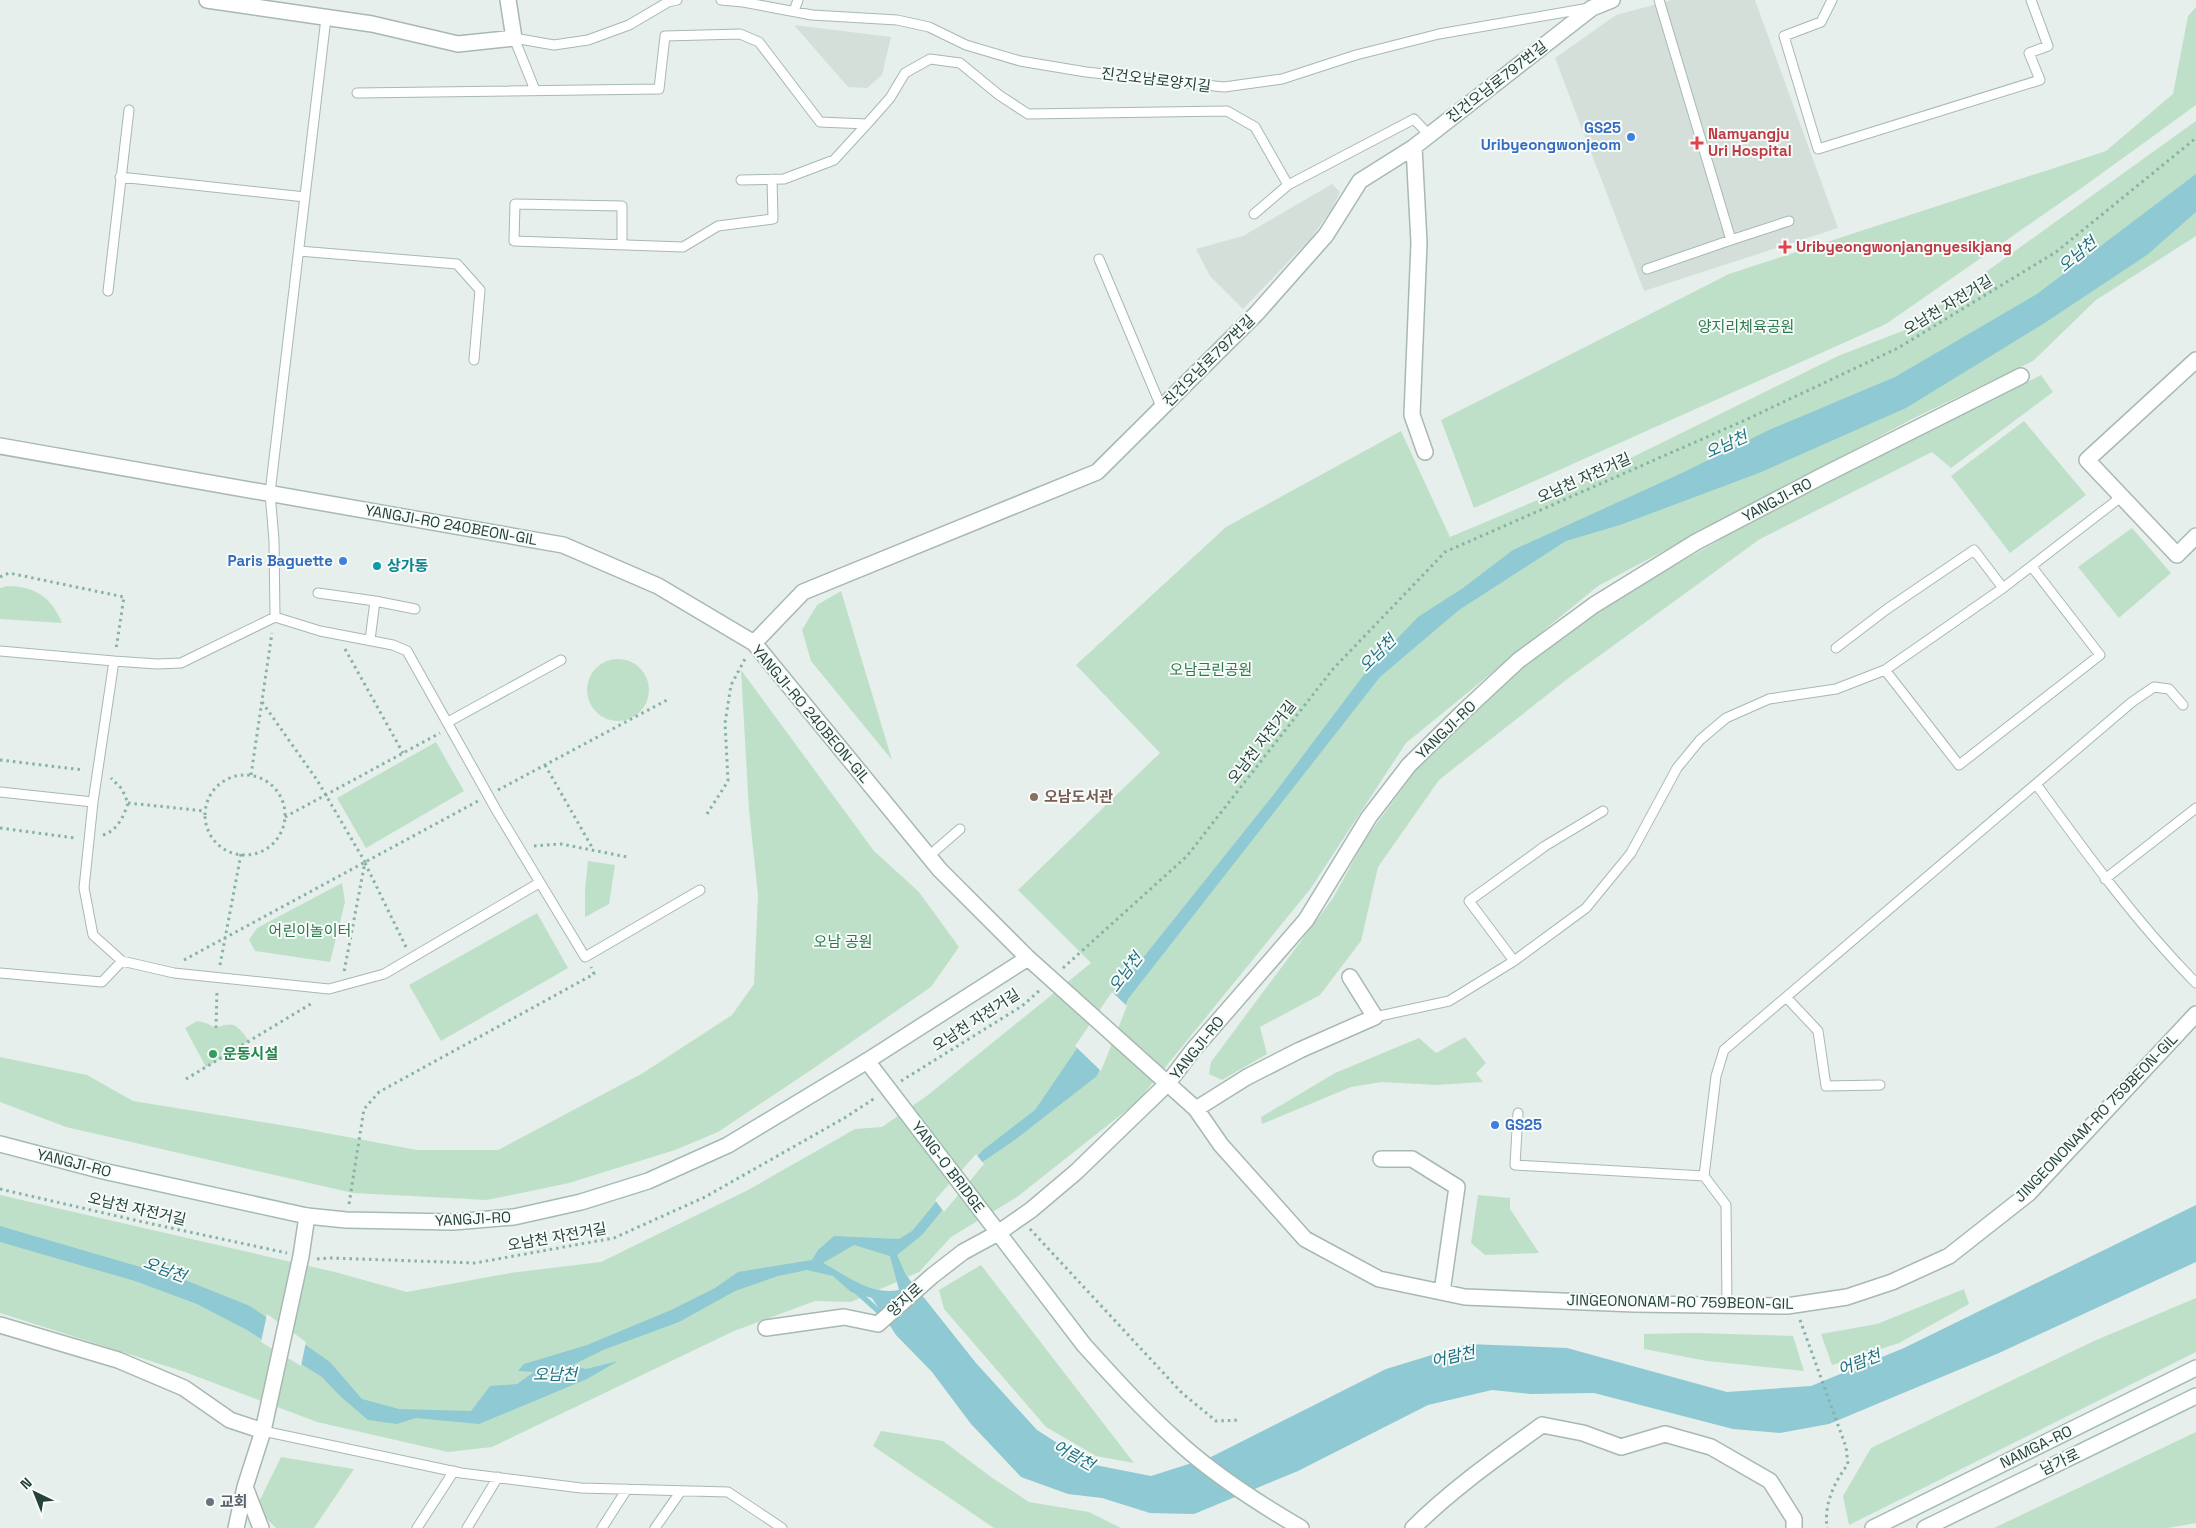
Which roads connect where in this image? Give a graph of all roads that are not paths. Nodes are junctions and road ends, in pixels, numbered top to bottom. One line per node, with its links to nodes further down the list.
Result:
1 (207, 0): 12 (street)
2 (508, 0): 13 (street)
3 (676, 0): 13 (lane)
4 (721, 0): 11 (lane, 진건오남로양지길)
5 (798, 0): 11 (lane)
6 (1612, 0): 10 (street, 진건오남로797번길)
7 (1658, 0): 27 (lane)
8 (1832, 0): 9 (lane)
9 (2031, 0)
10 (1592, 8): 11 (lane, 진건오남로양지길); 18 (street, 진건오남로797번길)
11 (794, 11)
12 (326, 18): 13 (street); 24 (lane)
13 (514, 38): 14 (lane)
14 (535, 90): 15 (lane); 17 (lane)
15 (357, 93)
16 (128, 110): 20 (lane)
17 (867, 124): 22 (lane); 23 (lane)
18 (1429, 135): 19 (street, 진건오남로797번길); 23 (lane)
19 (1414, 147): 36 (street, 진건오남로797번길); 38 (street)
20 (120, 177): 24 (lane); 32 (lane)
21 (741, 180): 22 (lane)
22 (772, 180): 28 (lane)
23 (1288, 185): 25 (lane)
24 (305, 197): 29 (lane)
25 (1254, 214)
26 (1789, 221): 27 (lane)
27 (1731, 240): 31 (lane)
28 (622, 245): 28 (lane)
29 (299, 251): 33 (lane); 39 (lane)
30 (1100, 259): 36 (lane)
31 (1647, 269)
32 (108, 291)
33 (474, 360)
34 (2196, 360): 40 (street)
35 (2020, 376): 77 (street, YANGJI-RO)
36 (1162, 409): 49 (street, 진건오남로797번길)
37 (0, 446): 39 (street, YANGJI-RO 240BEON-GIL)
38 (1425, 452)
39 (270, 493): 47 (lane); 49 (street, YANGJI-RO 240BEON-GIL)
40 (2121, 497): 41 (street); 42 (lane)
41 (2196, 536)
42 (2032, 566): 43 (lane); 54 (lane)
43 (2003, 588): 50 (lane); 54 (lane)
44 (318, 593): 45 (lane)
45 (375, 601): 46 (lane); 48 (lane)
46 (415, 609)
47 (275, 617): 48 (lane); 53 (lane)
48 (370, 640): 56 (lane)
49 (754, 643): 63 (street, YANGJI-RO 240BEON-GIL)
50 (1836, 648)
51 (0, 651): 53 (lane)
52 (561, 660): 56 (lane)
53 (114, 661): 59 (lane)
54 (1886, 670): 69 (lane)
55 (2183, 706): 57 (lane)
56 (449, 724): 65 (lane)
57 (2036, 784): 64 (lane); 73 (lane)
58 (0, 792): 59 (lane)
59 (93, 802): 68 (lane)
60 (2196, 808): 64 (lane)
61 (1603, 811): 69 (lane)
62 (960, 829): 63 (lane)
63 (929, 856): 67 (street, YANGJI-RO 240BEON-GIL)
64 (2105, 879): 72 (lane)
65 (540, 883): 66 (lane); 68 (lane)
66 (700, 890)
67 (1028, 958): 76 (street); 77 (street, JINGEONONAM-RO 759BEON-GIL)
68 (122, 961): 70 (lane)
69 (1514, 962): 75 (lane)
70 (0, 973)
71 (1350, 977): 75 (street)
72 (2196, 983)
73 (1786, 997): 78 (lane); 83 (lane)
74 (2196, 1014): 88 (street, JINGEONONAM-RO 759BEON-GIL)
75 (1375, 1017): 79 (street)
76 (867, 1061): 84 (street, YANGJI-RO); 85 (street, YANG-O BRIDGE)
77 (1168, 1083): 79 (street, JINGEONONAM-RO 759BEON-GIL); 85 (street, YANGJI-RO)
78 (1880, 1085)
79 (1196, 1109): 87 (street, JINGEONONAM-RO 759BEON-GIL)
80 (1518, 1114): 83 (lane)
81 (0, 1144): 84 (street, YANGJI-RO)
82 (1381, 1159): 87 (street)
83 (1704, 1176): 88 (lane)
84 (307, 1216): 93 (street)
85 (998, 1233): 86 (street, YANGJI-RO); 107 (street)
86 (932, 1276): 90 (street, 양지로)
87 (1442, 1292): 88 (street, JINGEONONAM-RO 759BEON-GIL)
88 (1727, 1305)
89 (0, 1325): 93 (street)
90 (766, 1328)
91 (2196, 1368): 99 (street, NAMGA-RO)
92 (2196, 1396): 110 (street, 남가로)
93 (263, 1431): 94 (lane); 96 (street)
94 (454, 1471): 95 (lane); 102 (lane)
95 (498, 1477): 97 (lane); 103 (lane)
96 (245, 1487): 100 (street); 101 (street)
97 (627, 1489): 98 (lane); 104 (lane)
98 (680, 1491): 105 (lane); 106 (lane)
99 (1874, 1527)
100 (236, 1528)
101 (261, 1528)
102 (417, 1528)
103 (467, 1528)
104 (602, 1528)
105 (655, 1528)
106 (782, 1528)
107 (1300, 1528)
108 (1413, 1528): 109 (street)
109 (1794, 1528)
110 (1925, 1528)

